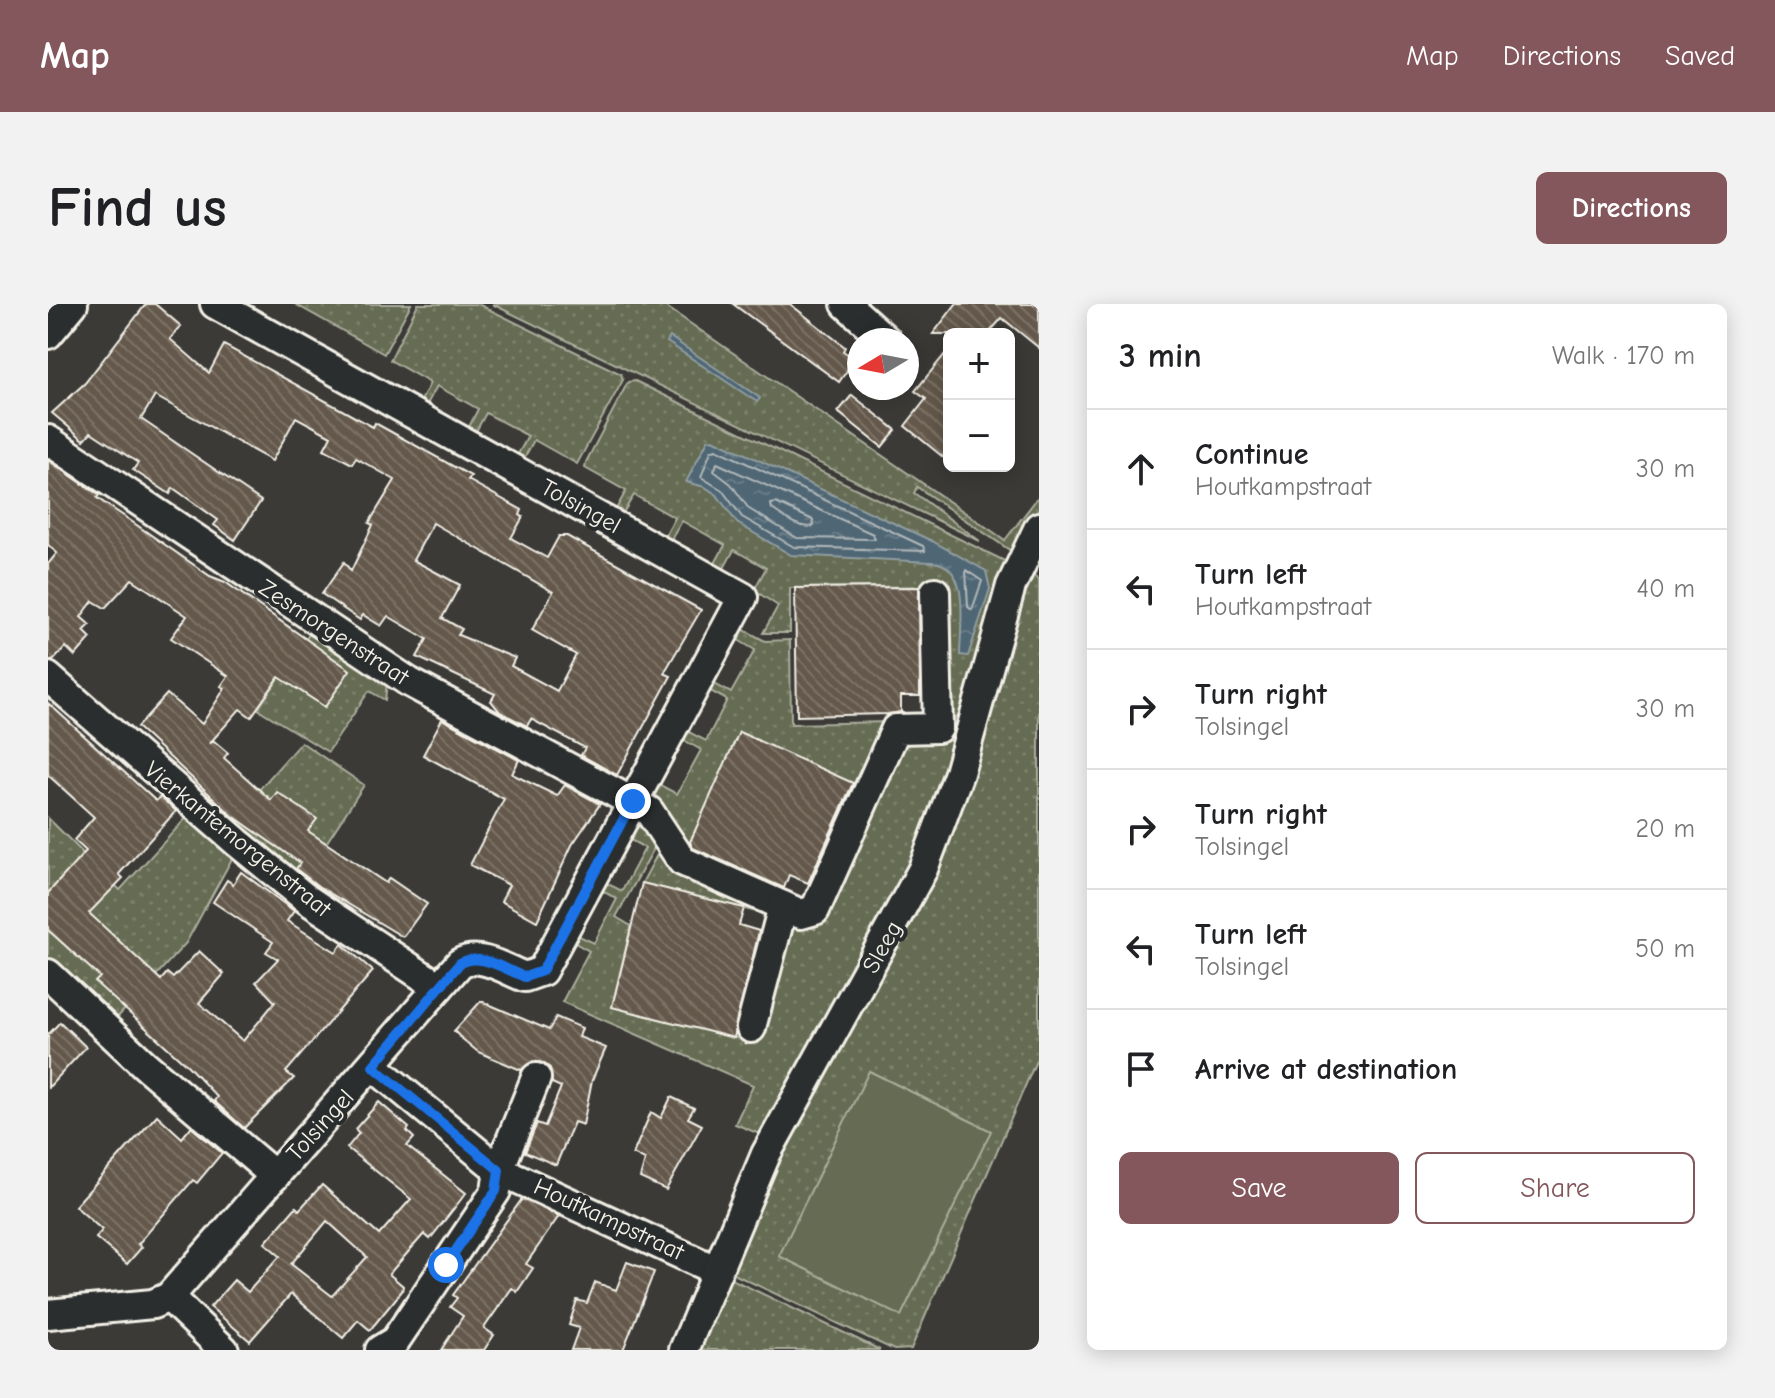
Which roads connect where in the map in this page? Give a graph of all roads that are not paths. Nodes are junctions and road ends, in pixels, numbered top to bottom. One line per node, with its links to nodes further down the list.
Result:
1 (73, 304): 5 (street)
2 (215, 304): 10 (street, Tolsingel)
3 (846, 304): 4 (street)
4 (873, 328)
5 (48, 334)
6 (48, 440): 10 (street, Zesmorgenstraat)
7 (1039, 527): 19 (street, Sleeg)
8 (935, 592): 11 (street)
9 (48, 677): 13 (street, Vierkantemorgenstraat)
10 (633, 801): 11 (street); 13 (street, Tolsingel)
11 (783, 906): 14 (street)
12 (48, 974): 18 (street)
13 (439, 987): 15 (street, Tolsingel)
14 (751, 1028)
15 (373, 1066): 17 (street, Houtkampstraat); 18 (street, Tolsingel)
16 (536, 1078): 17 (street, Houtkampstraat)
17 (499, 1170): 19 (street, Houtkampstraat); 23 (street, Houtkampstraat)
18 (275, 1176): 20 (street, Tolsingel)
19 (717, 1271): 24 (street, Sleeg)
20 (169, 1297): 21 (street); 22 (street)
21 (48, 1314)
22 (224, 1350)
23 (380, 1350)
24 (684, 1350)

